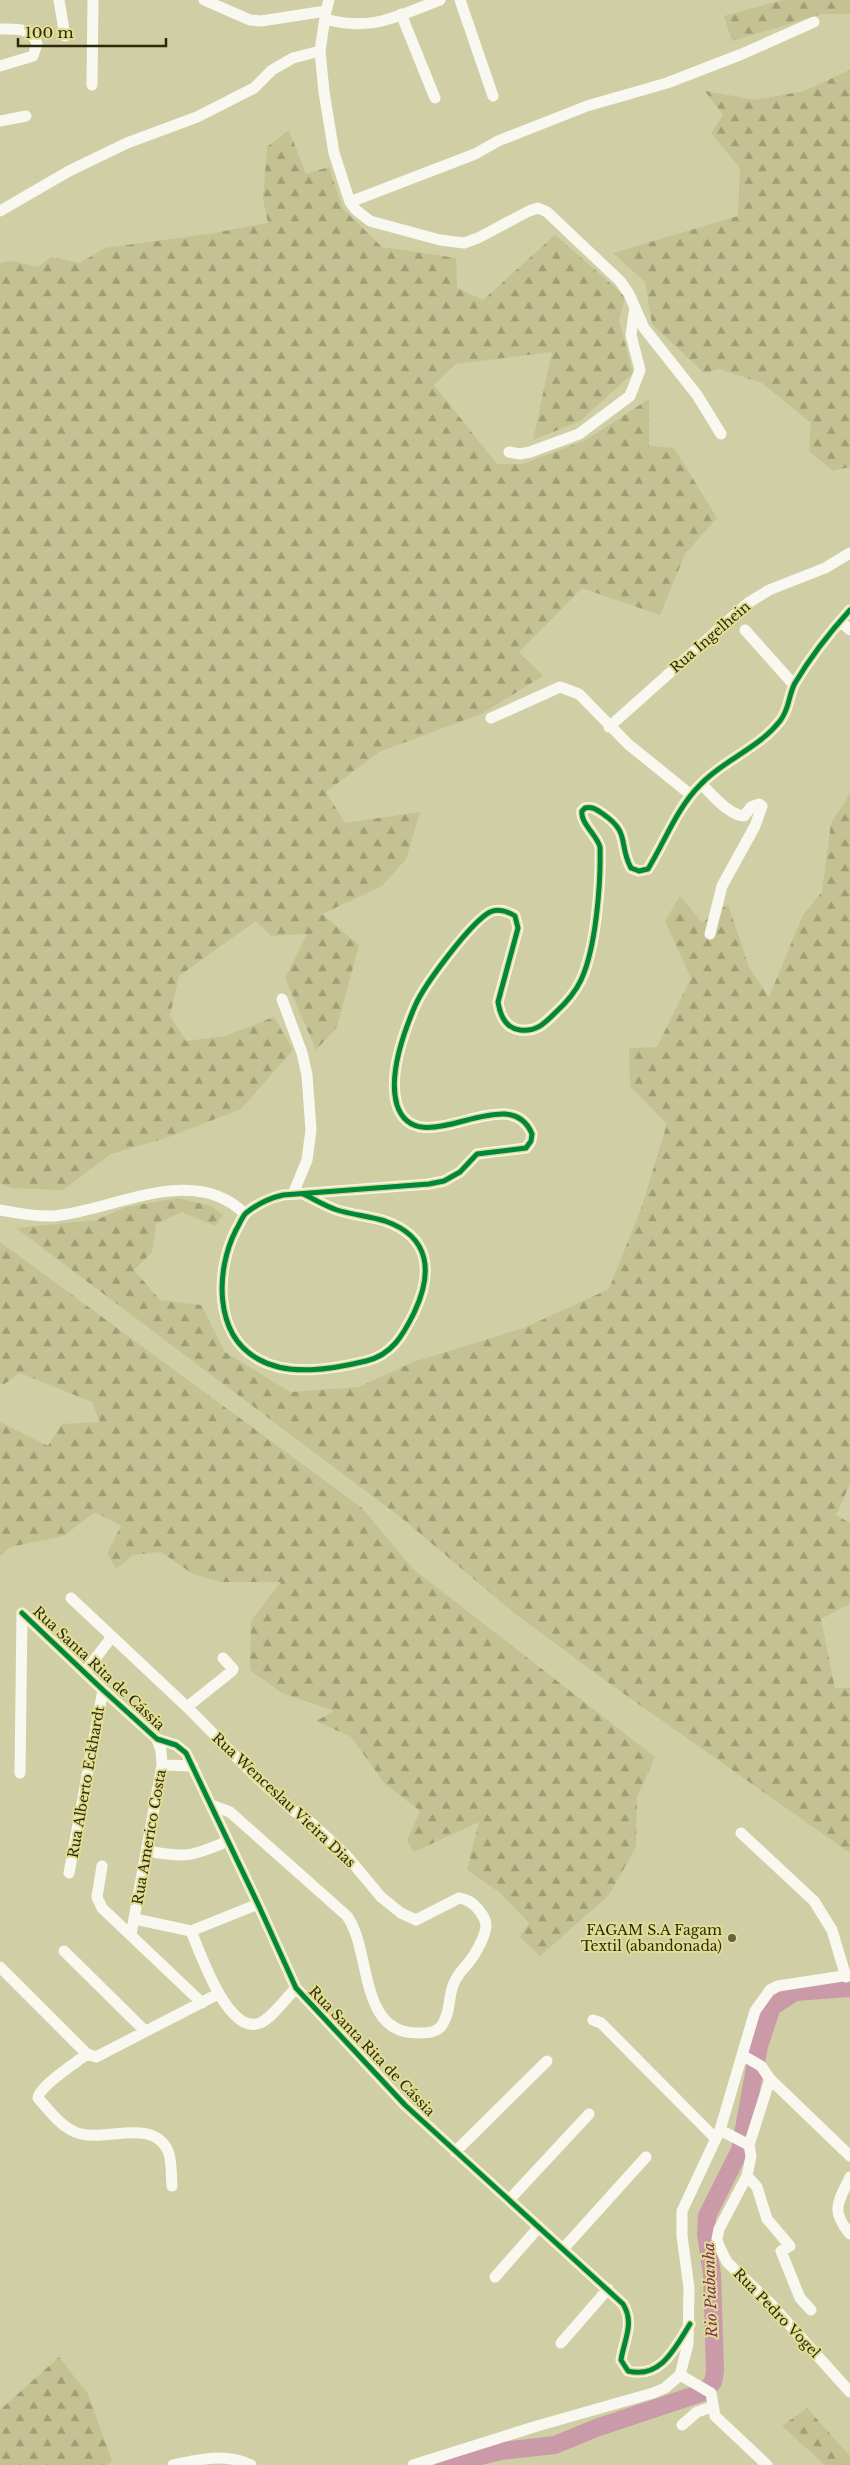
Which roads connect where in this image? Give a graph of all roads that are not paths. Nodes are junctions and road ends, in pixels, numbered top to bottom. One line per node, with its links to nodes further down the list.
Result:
1 (59, 0): 10 (street)
2 (93, 0): 13 (street)
3 (204, 0): 6 (street)
4 (440, 0): 7 (street)
5 (460, 0): 14 (street)
6 (327, 10): 7 (street); 11 (street)
7 (401, 14): 15 (street)
8 (814, 22): 18 (street)
9 (0, 29): 12 (street)
10 (65, 36)
11 (320, 51): 18 (street); 19 (street)
12 (0, 66)
13 (92, 85)
14 (493, 96)
15 (436, 98)
16 (26, 116): 17 (street)
17 (0, 121)
18 (350, 202): 20 (street)
19 (0, 211)
20 (634, 307): 21 (street); 22 (street)
21 (721, 434)
22 (509, 452)
23 (850, 553): 30 (street, Rua Ingelhein)
24 (850, 610): 25 (street)
25 (840, 621): 27 (street); 28 (street)
26 (745, 630): 28 (street)
27 (850, 630)
28 (794, 685): 31 (street)
29 (491, 718): 30 (street)
30 (609, 727): 32 (street)
31 (701, 784): 32 (street); 33 (street)
32 (691, 795): 35 (street)
33 (710, 934)
34 (282, 999): 35 (street)
35 (298, 1194): 37 (street); 37 (street)
36 (0, 1210): 37 (street)
37 (245, 1214)
38 (71, 1598): 39 (street, Rua Wenceslau Vieira Dias)
39 (111, 1638): 41 (street); 43 (street, Rua Wenceslau Vieira Dias)
40 (223, 1658): 43 (street)
41 (85, 1672): 42 (street, Rua Santa Rita de Cássia); 47 (street, Rua Santa Rita de Cássia)
42 (103, 1690): 44 (street, Rua Santa Rita de Cássia); 53 (street, Rua Alberto Eckhardt)
43 (187, 1707): 48 (street, Rua Wenceslau Vieira Dias)
44 (157, 1739): 45 (street, Rua Americo Costa); 46 (street, Rua Santa Rita de Cássia)
45 (162, 1765): 46 (street); 51 (street, Rua Americo Costa)
46 (193, 1766): 48 (street, Rua Santa Rita de Cássia)
47 (20, 1773)
48 (211, 1805): 50 (street, Rua Santa Rita de Cássia)
49 (741, 1832): 60 (street)
50 (228, 1841): 51 (street); 54 (street, Rua Santa Rita de Cássia)
51 (147, 1851): 55 (street, Rua Americo Costa)
52 (102, 1866): 57 (street)
53 (69, 1873)
54 (258, 1904): 56 (street); 61 (street, Rua Santa Rita de Cássia)
55 (134, 1919): 56 (street); 57 (street, Rua Americo Costa)
56 (191, 1931): 62 (street)
57 (131, 1935): 63 (street)
58 (64, 1951): 65 (street)
59 (0, 1967): 66 (street)
60 (848, 1976): 67 (street)
61 (296, 1988): 62 (street); 73 (street, Rua Santa Rita de Cássia)
62 (218, 1994): 63 (street)
63 (202, 2003): 65 (street)
64 (593, 2020): 71 (street)
65 (145, 2031): 66 (street)
66 (88, 2054): 78 (street)
67 (751, 2060): 69 (street); 71 (street)
68 (547, 2061): 73 (street)
69 (770, 2079): 72 (street, Rua Pedro Vogel); 74 (street)
70 (589, 2114): 79 (street)
71 (720, 2134): 72 (street); 86 (street)
72 (747, 2144): 76 (street, Rua Pedro Vogel)
73 (455, 2152): 79 (street, Rua Santa Rita de Cássia)
74 (850, 2156)
75 (646, 2157): 82 (street)
76 (747, 2176): 85 (street, Rua Pedro Vogel); 89 (street, Rua Pedro Vogel)
77 (850, 2177): 81 (street)
78 (172, 2186)
79 (509, 2200): 80 (street, Rua Santa Rita de Cássia)
80 (539, 2227): 82 (street, Rua Santa Rita de Cássia); 83 (street)
81 (850, 2234)
82 (563, 2249): 84 (street, Rua Santa Rita de Cássia)
83 (495, 2276)
84 (608, 2289): 86 (street, Rua Santa Rita de Cássia); 87 (street)
85 (811, 2310)
86 (690, 2324): 88 (street)
87 (561, 2343)
88 (680, 2375): 90 (street); 92 (street)
89 (850, 2392)
90 (712, 2407): 91 (street); 96 (street)
91 (682, 2425)
92 (425, 2463): 95 (street)
93 (173, 2465): 94 (street)
94 (251, 2465)
95 (412, 2465)
96 (767, 2465)

